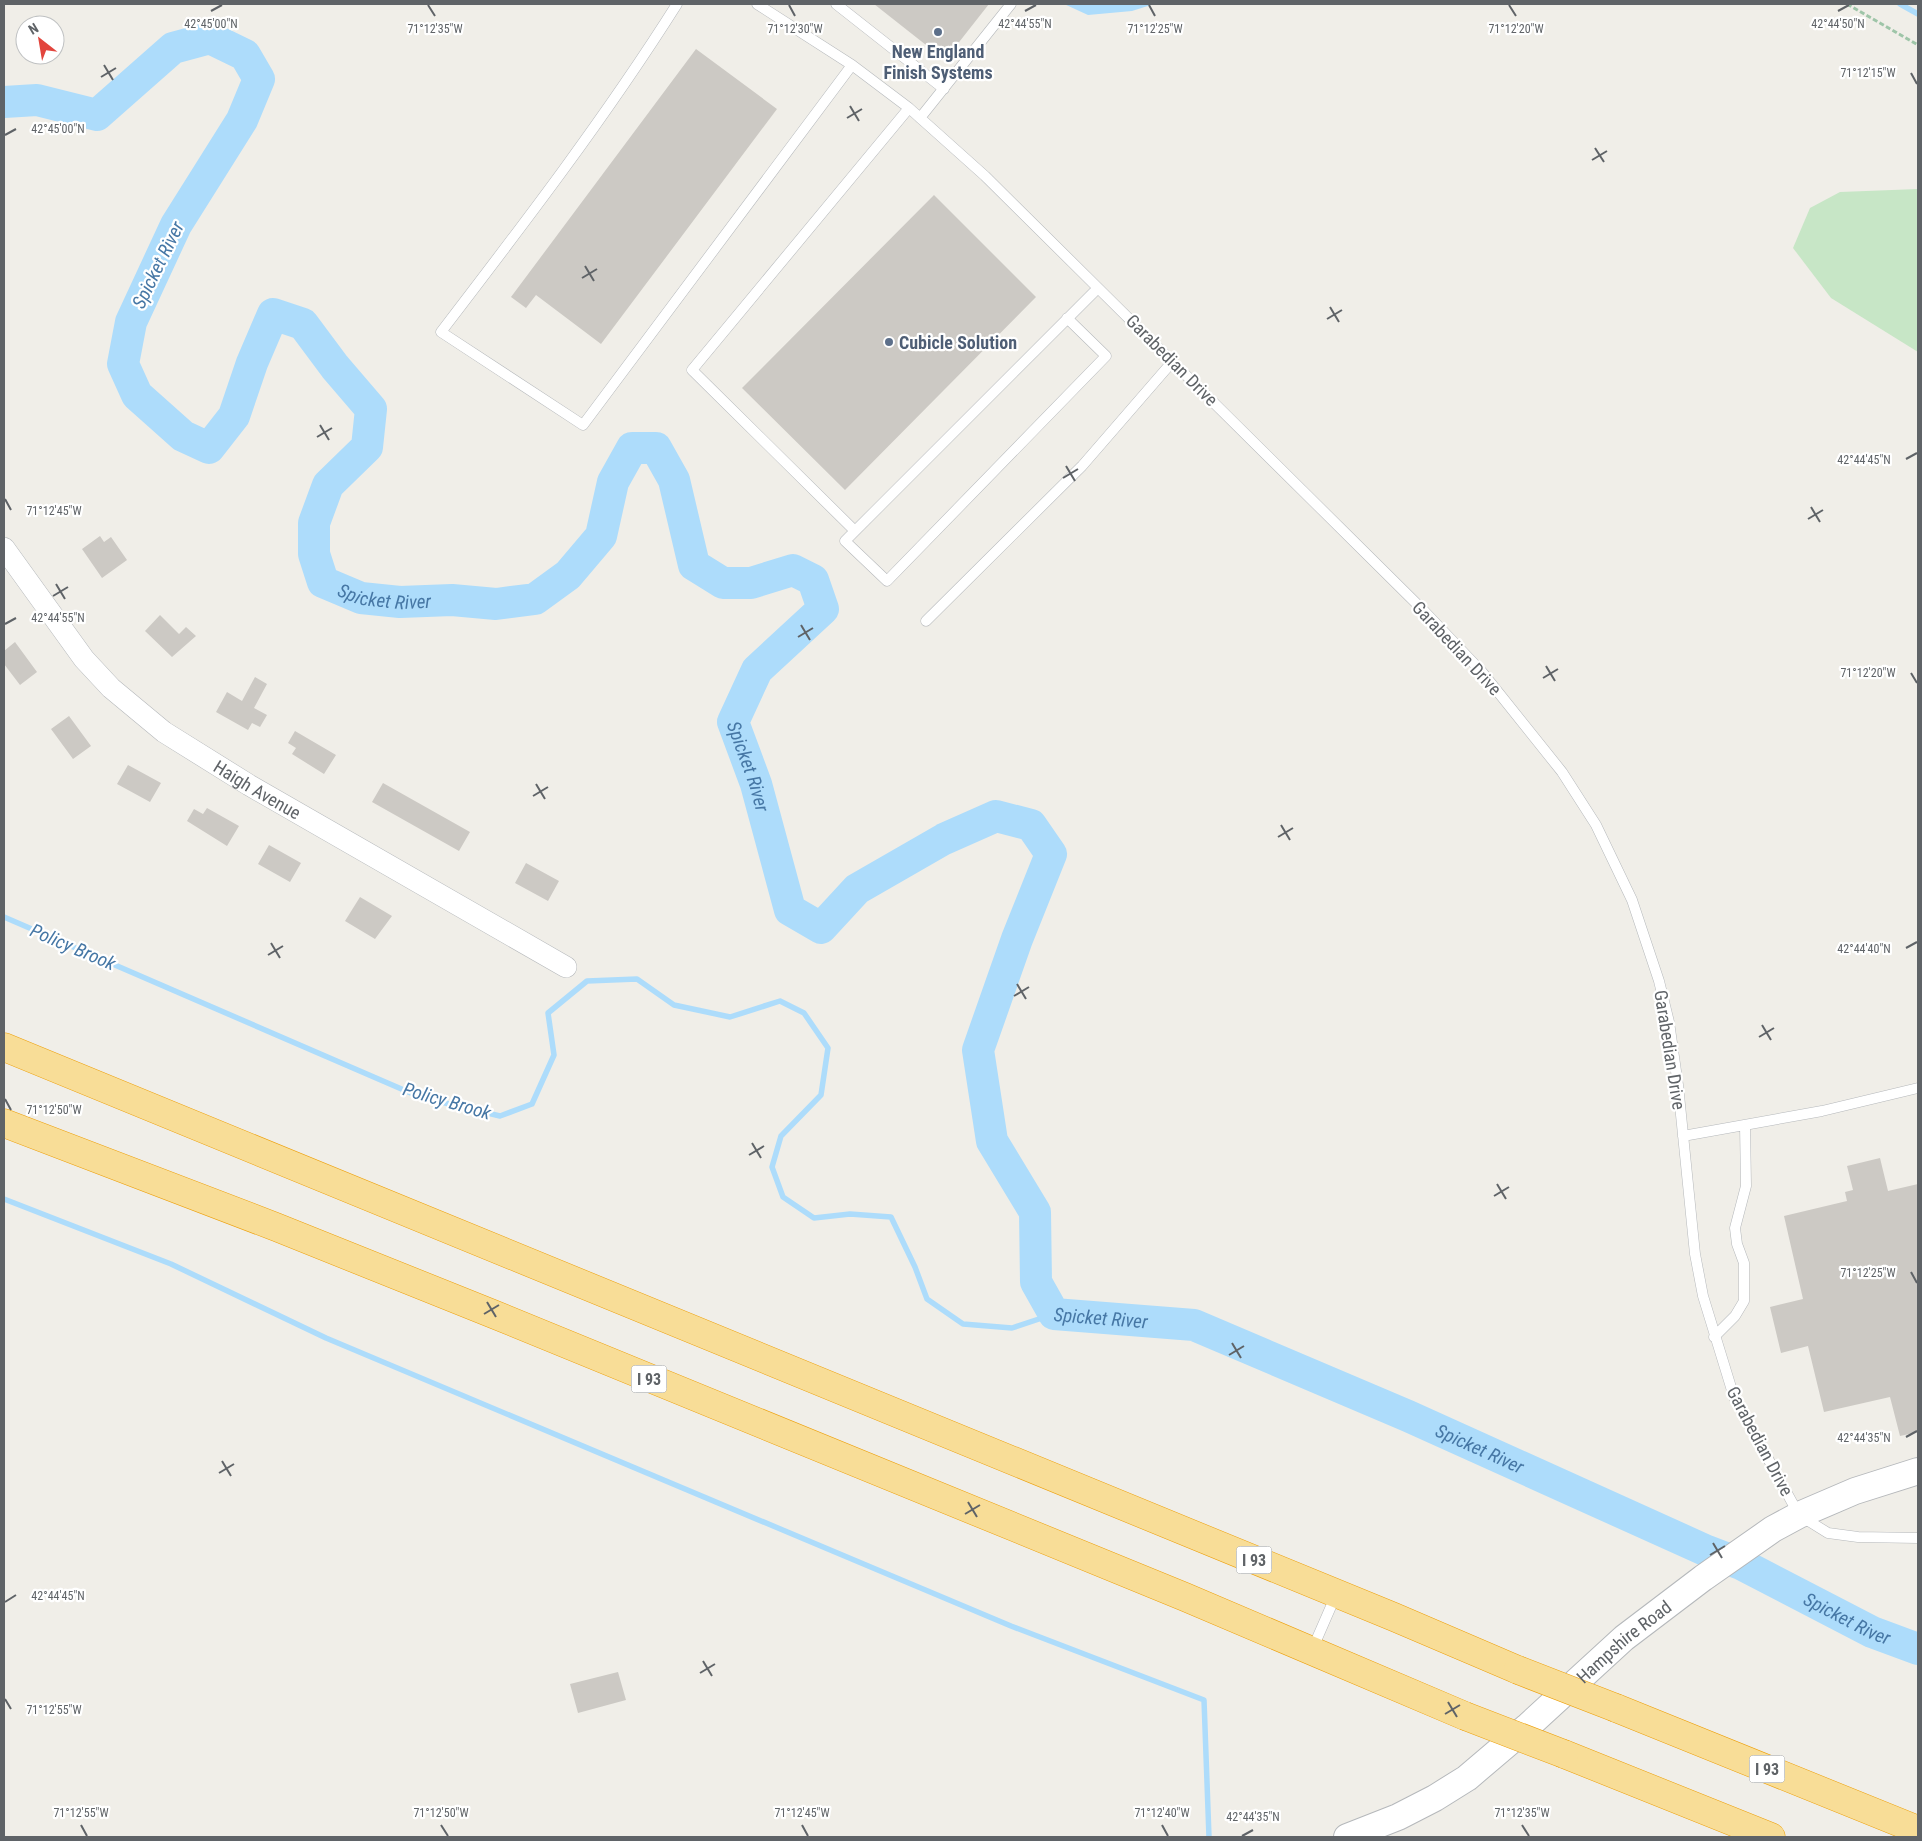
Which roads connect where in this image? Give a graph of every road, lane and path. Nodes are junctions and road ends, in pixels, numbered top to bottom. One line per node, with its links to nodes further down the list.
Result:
1 (677, 4): 7 (lane)
2 (757, 4): 7 (lane, Garabedian Drive)
3 (836, 4): 8 (lane)
4 (1011, 4): 8 (lane)
5 (1847, 4): 6 (path)
6 (1918, 45)
7 (852, 65): 9 (lane, Garabedian Drive)
8 (944, 89): 10 (lane)
9 (909, 108): 10 (lane, Garabedian Drive); 14 (lane)
10 (920, 118): 11 (lane, Garabedian Drive)
11 (1098, 288): 12 (lane); 13 (lane, Garabedian Drive)
12 (1067, 318): 14 (lane); 14 (lane)
13 (1173, 361): 16 (lane); 22 (lane, Garabedian Drive)
14 (855, 531)
15 (4, 548): 17 (street, Haigh Avenue)
16 (926, 621)
17 (566, 967)
18 (4, 1047): 27 (highway, I 93)
19 (1918, 1088): 21 (lane)
20 (4, 1123): 28 (highway, I 93)
21 (1745, 1125): 22 (lane); 23 (lane)
22 (1683, 1136): 23 (lane, Garabedian Drive)
23 (1714, 1337): 25 (lane, Garabedian Drive)
24 (1918, 1472): 25 (street, Hampshire Road)
25 (1799, 1515): 26 (lane); 30 (street, Hampshire Road)
26 (1918, 1538)
27 (1336, 1594): 28 (lane); 29 (highway, I 93, bridge)
28 (1311, 1651): 31 (highway, I 93, bridge)
29 (1918, 1830)
30 (1347, 1837)
31 (1771, 1837)

